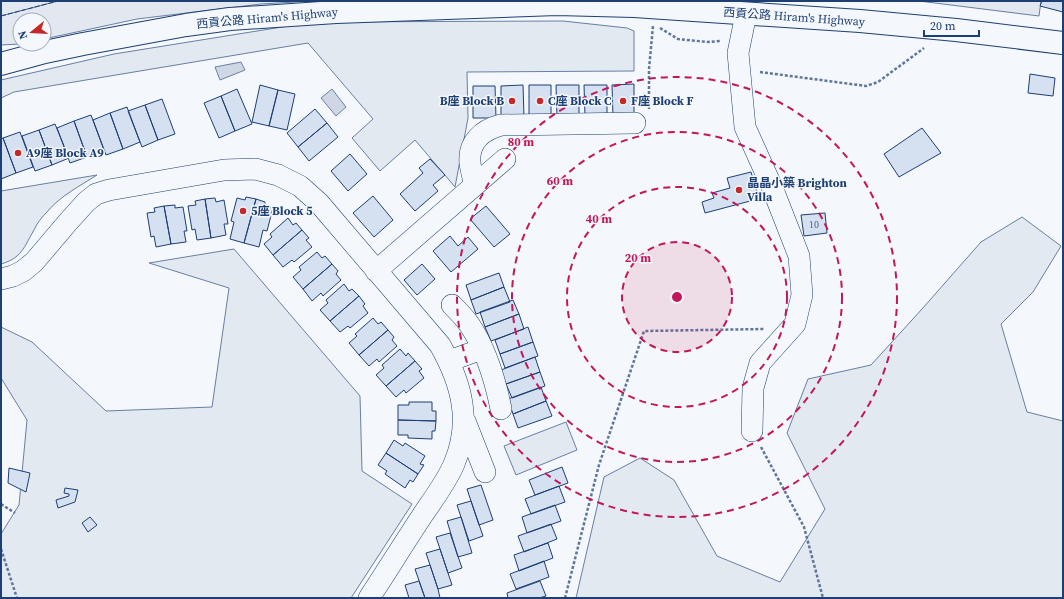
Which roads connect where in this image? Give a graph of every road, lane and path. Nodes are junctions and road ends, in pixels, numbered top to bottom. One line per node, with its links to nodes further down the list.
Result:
1 (746, 14): 2 (street); 3 (main road, 西貢公路 Hiram's Highway); 5 (main road, 西貢公路 Hiram's Highway)
2 (741, 39): 6 (street); 7 (path)
3 (1063, 43)
4 (928, 45): 6 (path)
5 (1, 64)
6 (739, 69): 18 (street)
7 (635, 123): 9 (street)
8 (505, 159): 9 (street)
9 (475, 185): 10 (street)
10 (376, 271): 11 (street); 15 (street)
11 (1, 279)
12 (452, 305): 14 (street)
13 (767, 329): 25 (path)
14 (482, 349): 15 (street); 16 (street)
15 (449, 361): 17 (street)
16 (501, 409)
17 (463, 418): 19 (street); 24 (street)
18 (752, 431): 26 (path)
19 (485, 472)
20 (1, 504): 21 (path)
21 (15, 513)
22 (1, 549): 23 (path)
23 (17, 598)
24 (369, 598)
25 (565, 598)
26 (823, 598)

